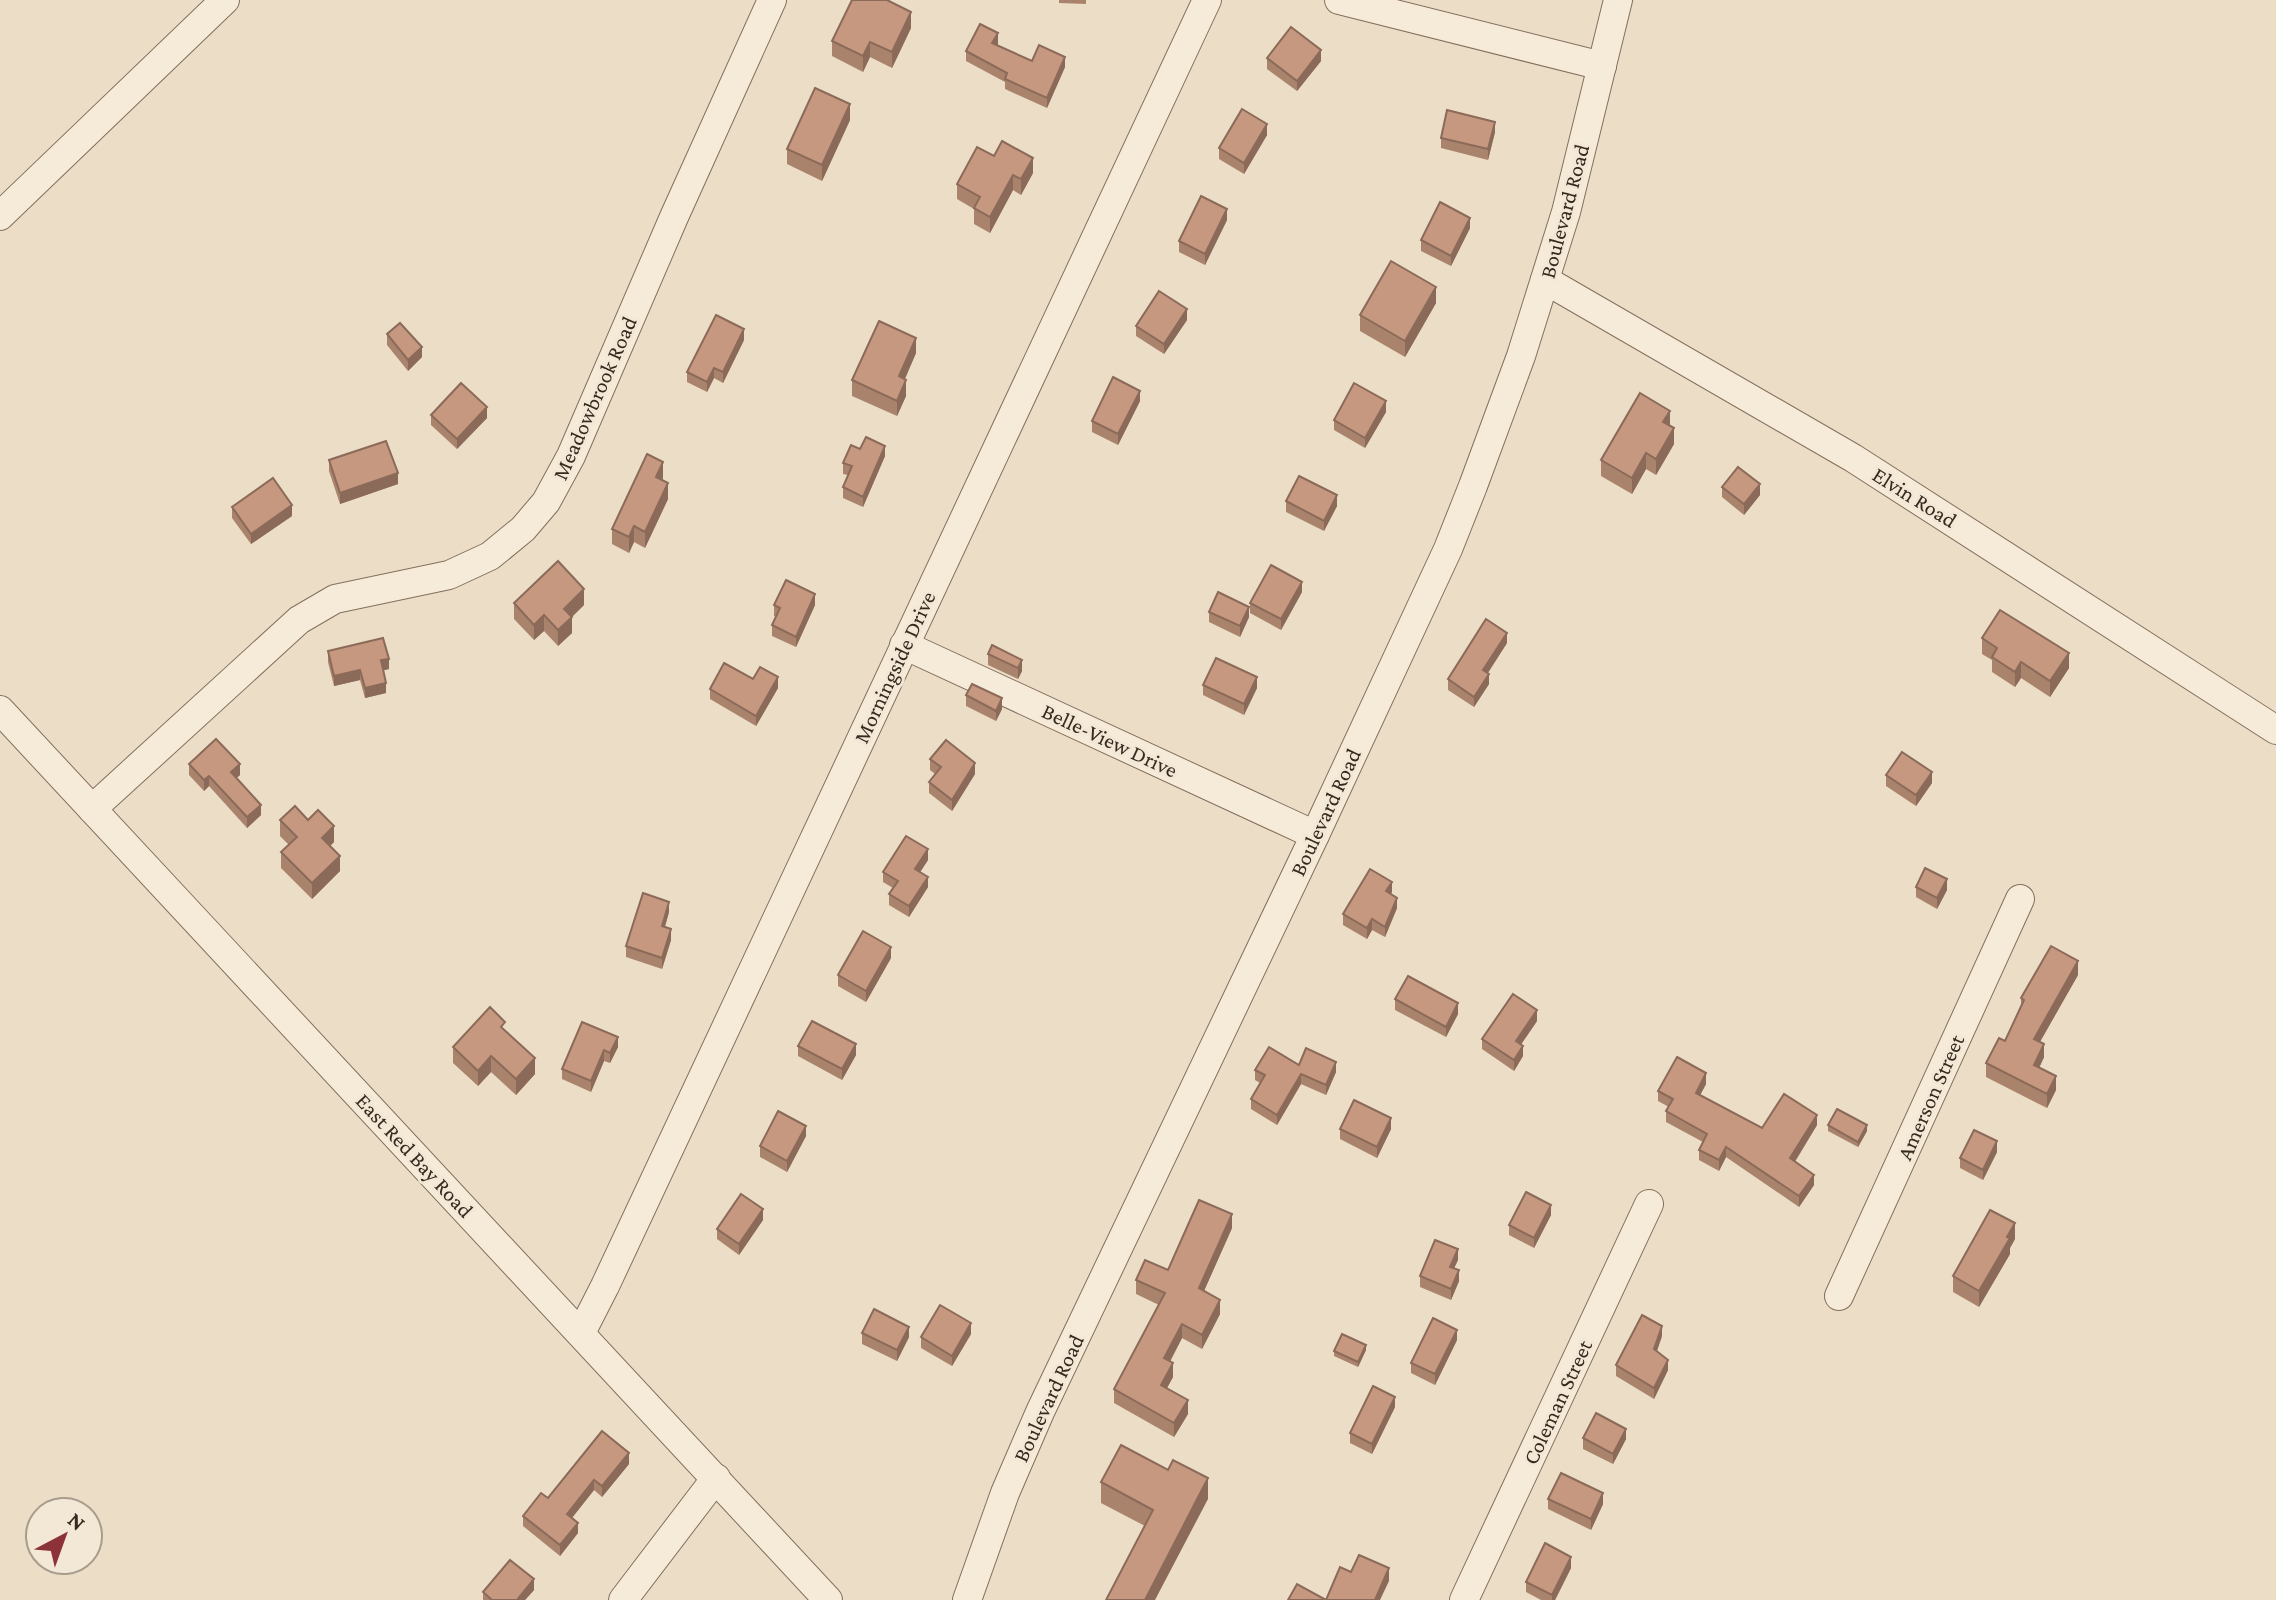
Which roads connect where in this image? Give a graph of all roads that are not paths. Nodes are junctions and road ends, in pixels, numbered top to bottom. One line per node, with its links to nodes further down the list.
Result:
1 (225, 0): 7 (street)
2 (772, 0): 12 (street, Meadowbrook Road)
3 (1207, 0): 9 (street, Morningside Drive)
4 (1339, 0): 6 (street)
5 (1618, 0): 6 (street, Boulevard Road)
6 (1602, 66): 8 (street, Boulevard Road)
7 (0, 216)
8 (1545, 280): 11 (street, Elvin Road); 13 (street, Boulevard Road)
9 (904, 645): 13 (street, Belle-View Drive); 17 (street, Morningside Drive)
10 (0, 710): 12 (street, East Red Bay Road)
11 (2276, 730)
12 (92, 809): 17 (street, East Red Bay Road)
13 (1315, 835): 21 (street, Boulevard Road)
14 (2020, 899): 16 (street, Amerson Street)
15 (1649, 1204): 22 (street, Coleman Street)
16 (1839, 1296)
17 (581, 1333): 18 (street, East Red Bay Road)
18 (716, 1478): 19 (street); 20 (street, East Red Bay Road)
19 (623, 1600)
20 (828, 1600)
21 (967, 1600)
22 (1464, 1600)

